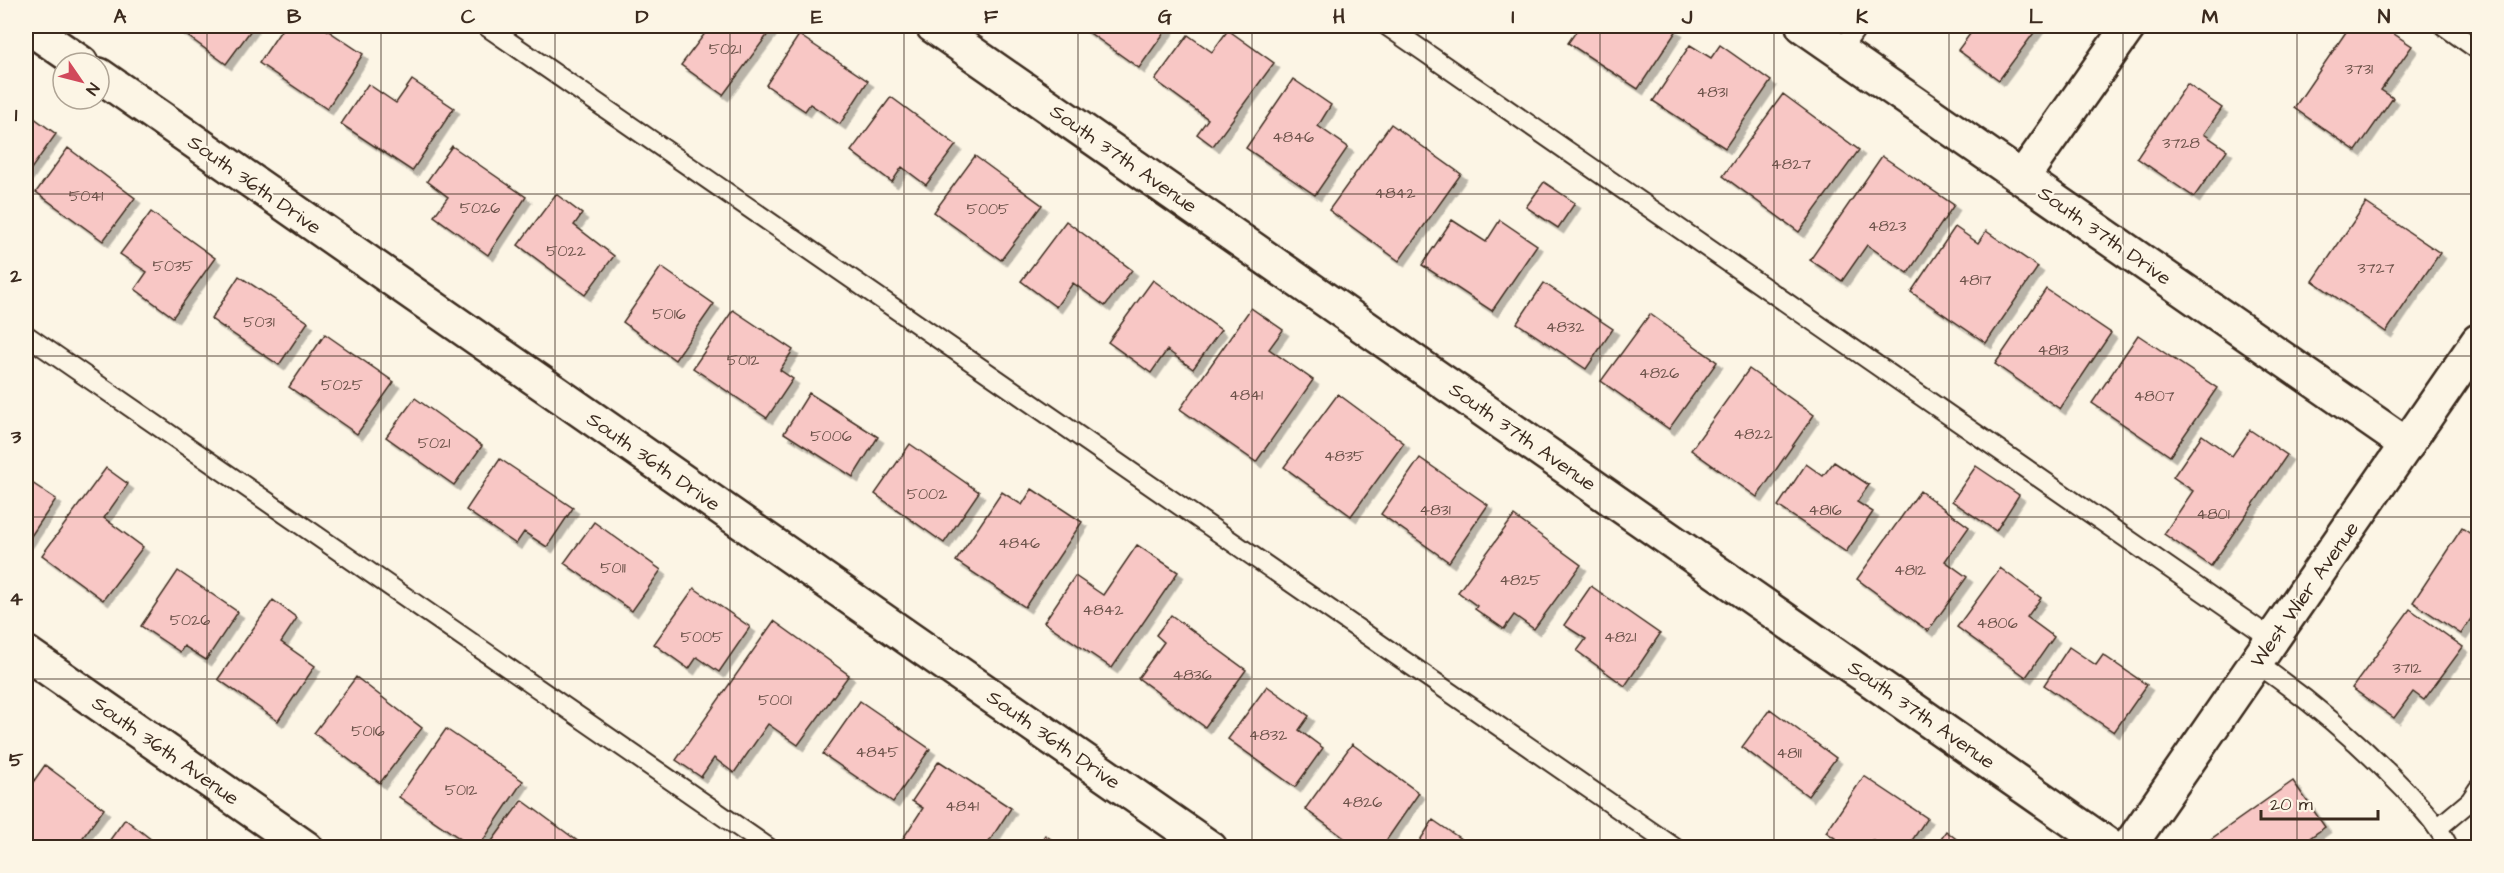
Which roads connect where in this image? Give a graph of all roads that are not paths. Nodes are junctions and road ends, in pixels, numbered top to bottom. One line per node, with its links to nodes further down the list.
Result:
1 (27, 26): 10 (street)
2 (486, 26): 23 (lane)
3 (933, 26): 24 (street, South 37th Avenue)
4 (1387, 26): 16 (lane)
5 (1803, 26): 8 (street, South 37th Drive)
6 (2129, 26): 12 (street)
7 (2444, 26): 9 (lane)
8 (1849, 38): 12 (street, South 37th Drive)
9 (2478, 50)
10 (63, 51)
11 (111, 83): 22 (street, South 36th Drive)
12 (2022, 178): 15 (street, South 37th Drive)
13 (26, 335): 21 (lane)
14 (2478, 341): 15 (street, West Wier Avenue)
15 (2407, 445): 16 (street, West Wier Avenue)
16 (2264, 651): 19 (lane); 25 (street, West Wier Avenue)
17 (26, 652): 20 (street, South 36th Avenue)
18 (2478, 789): 19 (lane)
19 (2439, 827): 26 (lane)
20 (306, 848)
21 (769, 848)
22 (1210, 848)
23 (1675, 848)
24 (2112, 848)
25 (2128, 848)
26 (2449, 848)

